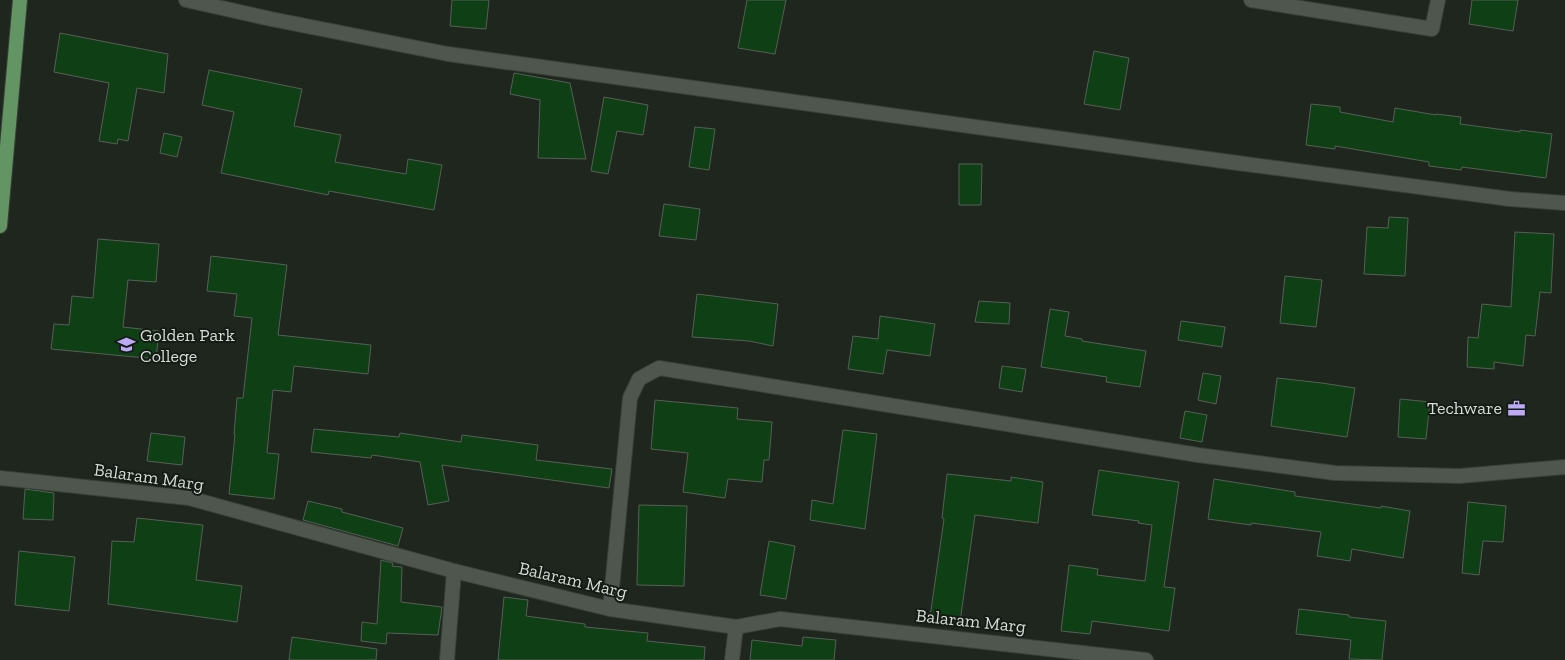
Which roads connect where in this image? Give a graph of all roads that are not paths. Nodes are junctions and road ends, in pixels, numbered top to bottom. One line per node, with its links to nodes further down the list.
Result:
1 (20, 0): 6 (main road)
2 (186, 0): 5 (street)
3 (1250, 0): 4 (street)
4 (1438, 0)
5 (1565, 203)
6 (0, 226)
7 (1565, 467): 10 (street)
8 (0, 478): 9 (street, Balaram Marg)
9 (454, 571): 10 (street, Balaram Marg); 12 (street)
10 (610, 609): 11 (street, Balaram Marg)
11 (736, 627): 13 (street); 14 (street, Balaram Marg)
12 (447, 660)
13 (732, 660)
14 (1146, 660)

